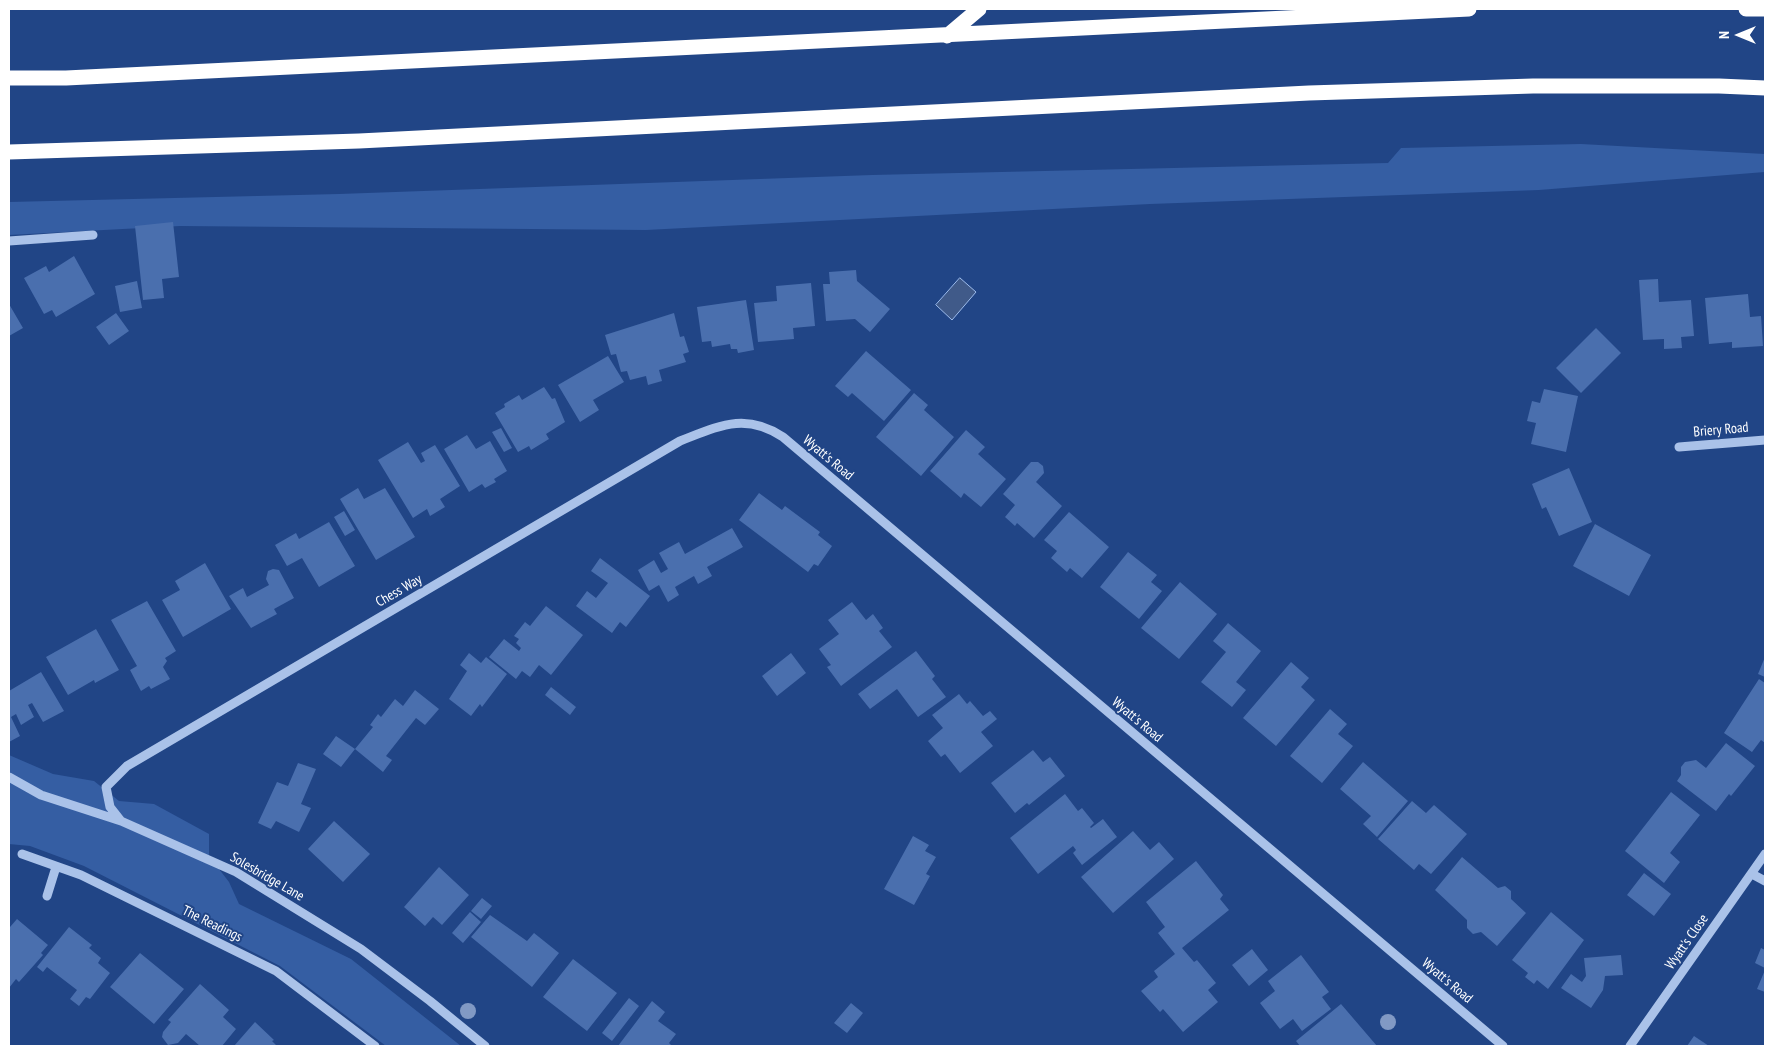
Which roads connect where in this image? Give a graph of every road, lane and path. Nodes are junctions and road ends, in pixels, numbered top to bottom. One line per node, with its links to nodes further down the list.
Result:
1 (979, 9): 5 (highway)
2 (1469, 9): 5 (highway)
3 (1746, 9): 4 (highway)
4 (1765, 10)
5 (947, 36): 6 (highway)
6 (9, 78)
7 (1765, 88): 8 (highway)
8 (9, 152)
9 (93, 235): 10 (street)
10 (9, 240)
11 (749, 422): 15 (street, Chess Way); 24 (street, Wyatt's Road)
12 (1765, 440): 13 (street, Briery Road)
13 (1679, 447)
14 (9, 778): 15 (street, Solesbridge Lane)
15 (121, 821): 23 (street, Solesbridge Lane)
16 (22, 854): 18 (street, The Readings)
17 (1765, 854): 19 (street, Wyatt's Close)
18 (56, 866): 21 (street); 22 (street, The Readings)
19 (1752, 874): 20 (street); 25 (street, Wyatt's Close)
20 (1765, 881)
21 (47, 896)
22 (375, 1046)
23 (485, 1046)
24 (1503, 1046)
25 (1630, 1046)

